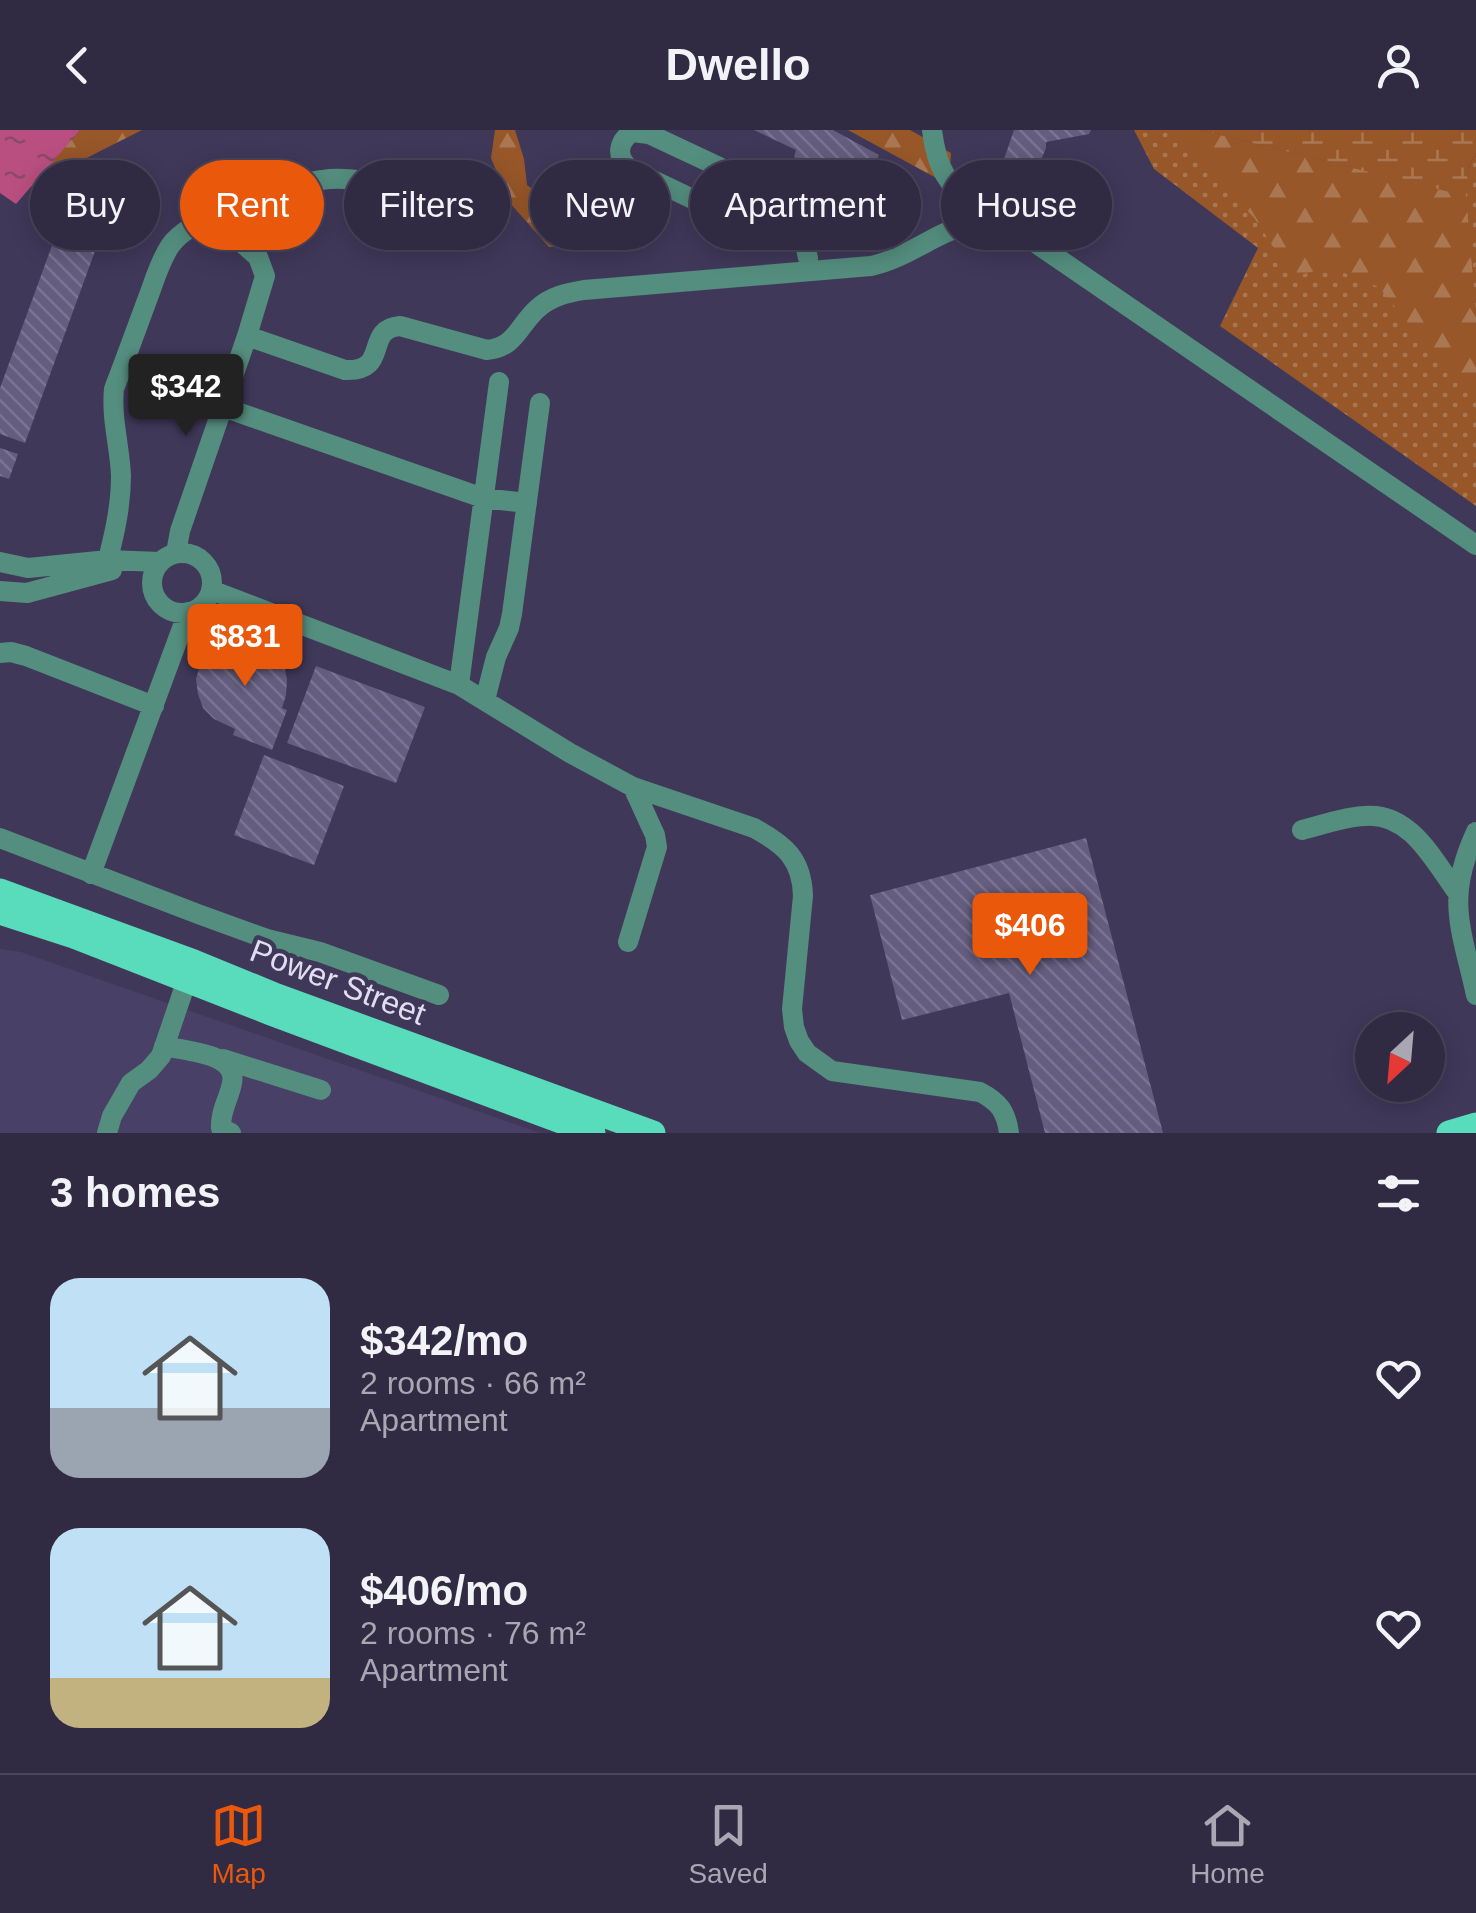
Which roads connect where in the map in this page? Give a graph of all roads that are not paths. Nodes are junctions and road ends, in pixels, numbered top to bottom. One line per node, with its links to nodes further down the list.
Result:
1 (932, 130): 3 (street)
2 (704, 160): 4 (street)
3 (941, 169)
4 (690, 198)
5 (180, 234): 20 (street)
6 (941, 236): 11 (street)
7 (250, 250): 11 (street)
8 (806, 250): 10 (street)
9 (1046, 250): 17 (street)
10 (808, 258)
11 (247, 336): 14 (street)
12 (499, 382): 15 (street)
13 (540, 404): 16 (street)
14 (224, 407): 15 (street); 19 (street)
15 (484, 498): 16 (street); 25 (street)
16 (527, 502): 26 (street)
17 (1476, 544)
18 (0, 562): 20 (street)
19 (163, 565): 20 (street); 21 (street); 23 (street)
20 (107, 566): 22 (street)
21 (211, 590): 23 (street); 25 (street)
22 (0, 591)
23 (188, 612): 27 (street)
24 (0, 653): 27 (street)
25 (459, 685): 26 (street)
26 (484, 700): 28 (street)
27 (154, 706): 32 (street)
28 (633, 787): 38 (street); 51 (street)
29 (1302, 830): 34 (street)
30 (1476, 832): 34 (street)
31 (0, 838): 32 (street)
32 (92, 874): 40 (street)
33 (0, 891): 39 (main road, Power Street)
34 (1457, 892): 41 (street)
35 (0, 912): 37 (main road, Power Street)
36 (0, 922): 37 (main road)
37 (74, 936): 39 (main road, Power Street)
38 (628, 942)
39 (190, 971): 42 (street); 44 (main road, Power Street)
40 (439, 995)
41 (1476, 995)
42 (164, 1046): 43 (street); 47 (street)
43 (223, 1059): 45 (street); 48 (street)
44 (449, 1069): 49 (main road, Power Street); 50 (main road, Power Street)
45 (321, 1090)
46 (1476, 1125): 52 (main road)
47 (106, 1133)
48 (231, 1133)
49 (593, 1133)
50 (653, 1133)
51 (1008, 1133)
52 (1449, 1133)

